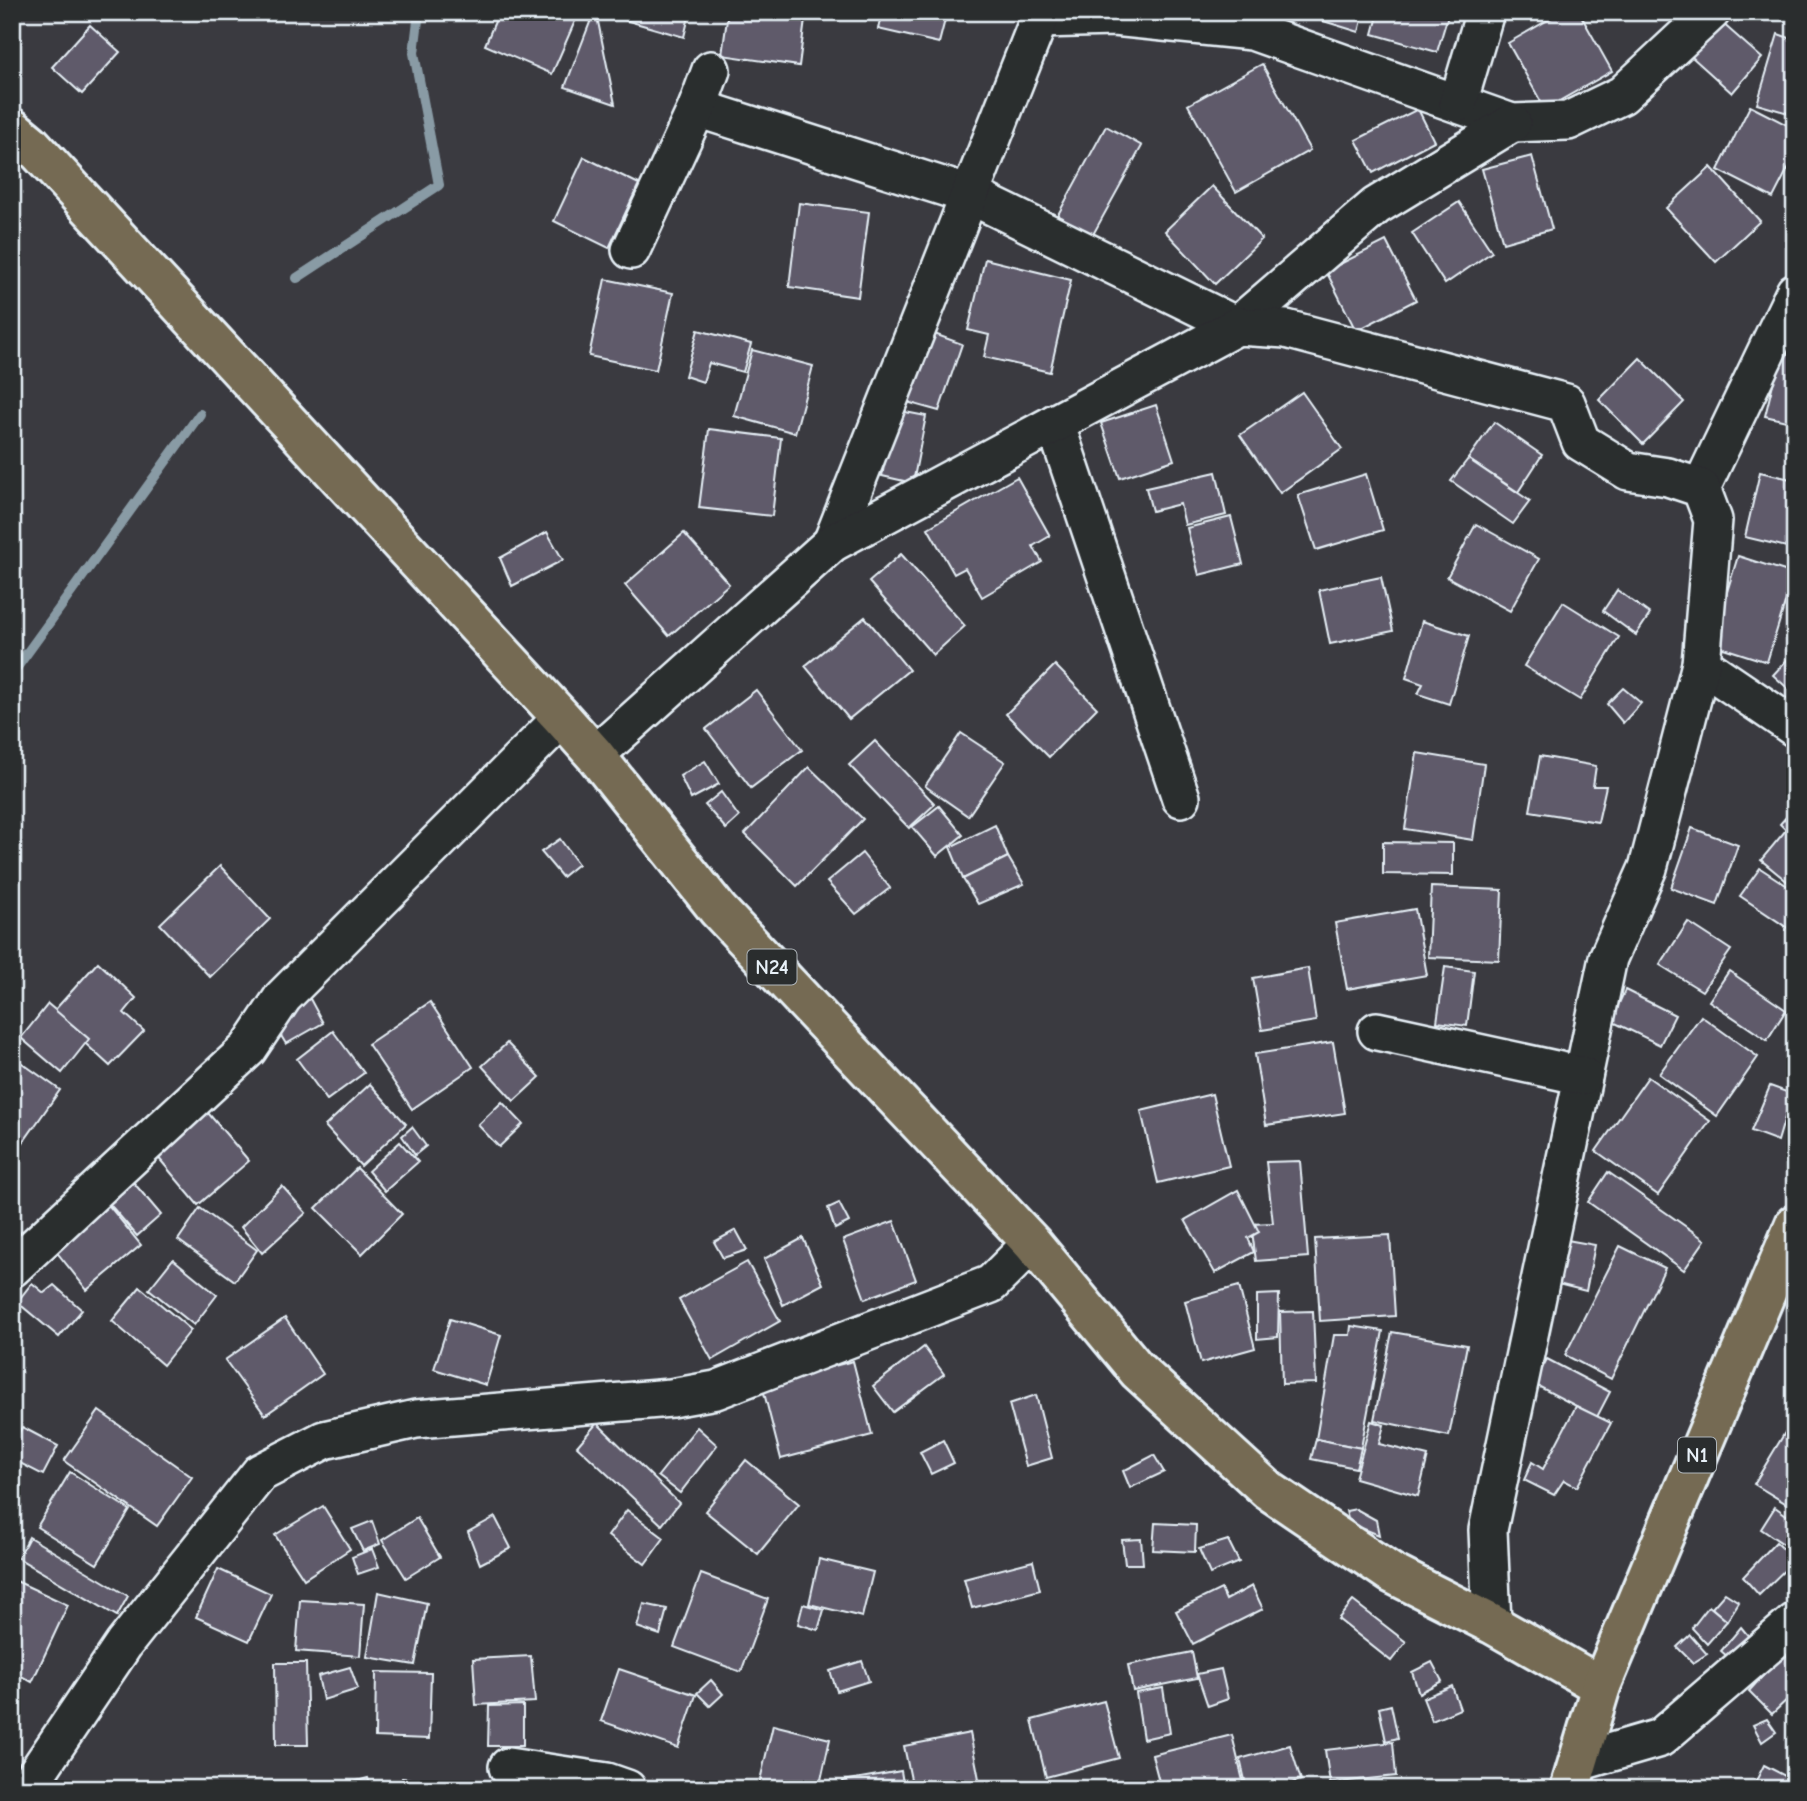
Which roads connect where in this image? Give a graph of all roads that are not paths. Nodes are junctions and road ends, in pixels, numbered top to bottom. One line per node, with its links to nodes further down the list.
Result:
1 (1485, 12): 5 (street)
2 (1711, 12): 7 (street)
3 (1041, 16): 5 (street); 9 (street)
4 (711, 70): 6 (street)
5 (1458, 103): 7 (street)
6 (697, 108): 9 (street); 10 (street)
7 (1512, 122): 12 (street)
8 (18, 129): 17 (main road, N24)
9 (970, 195): 12 (street); 15 (street)
10 (631, 250)
11 (1795, 292): 14 (street)
12 (1237, 326): 13 (street); 14 (street)
13 (1055, 423): 15 (street); 20 (street)
14 (1701, 488): 16 (street)
15 (832, 542): 19 (street)
16 (1701, 664): 18 (street); 22 (street)
17 (562, 718): 19 (main road, N24); 25 (street)
18 (1795, 728)
19 (595, 755): 24 (main road, N24)
20 (1181, 798)
21 (1377, 1031): 22 (street)
22 (1583, 1076): 27 (street)
23 (1795, 1224): 28 (main road, N1)
24 (1032, 1243): 27 (main road, N24); 31 (street)
25 (12, 1268)
26 (1795, 1622): 30 (street)
27 (1492, 1624): 28 (main road, N24)
28 (1601, 1686): 30 (main road, N1)
29 (508, 1767): 32 (street)
30 (1574, 1775)
31 (26, 1789)
32 (627, 1789)

